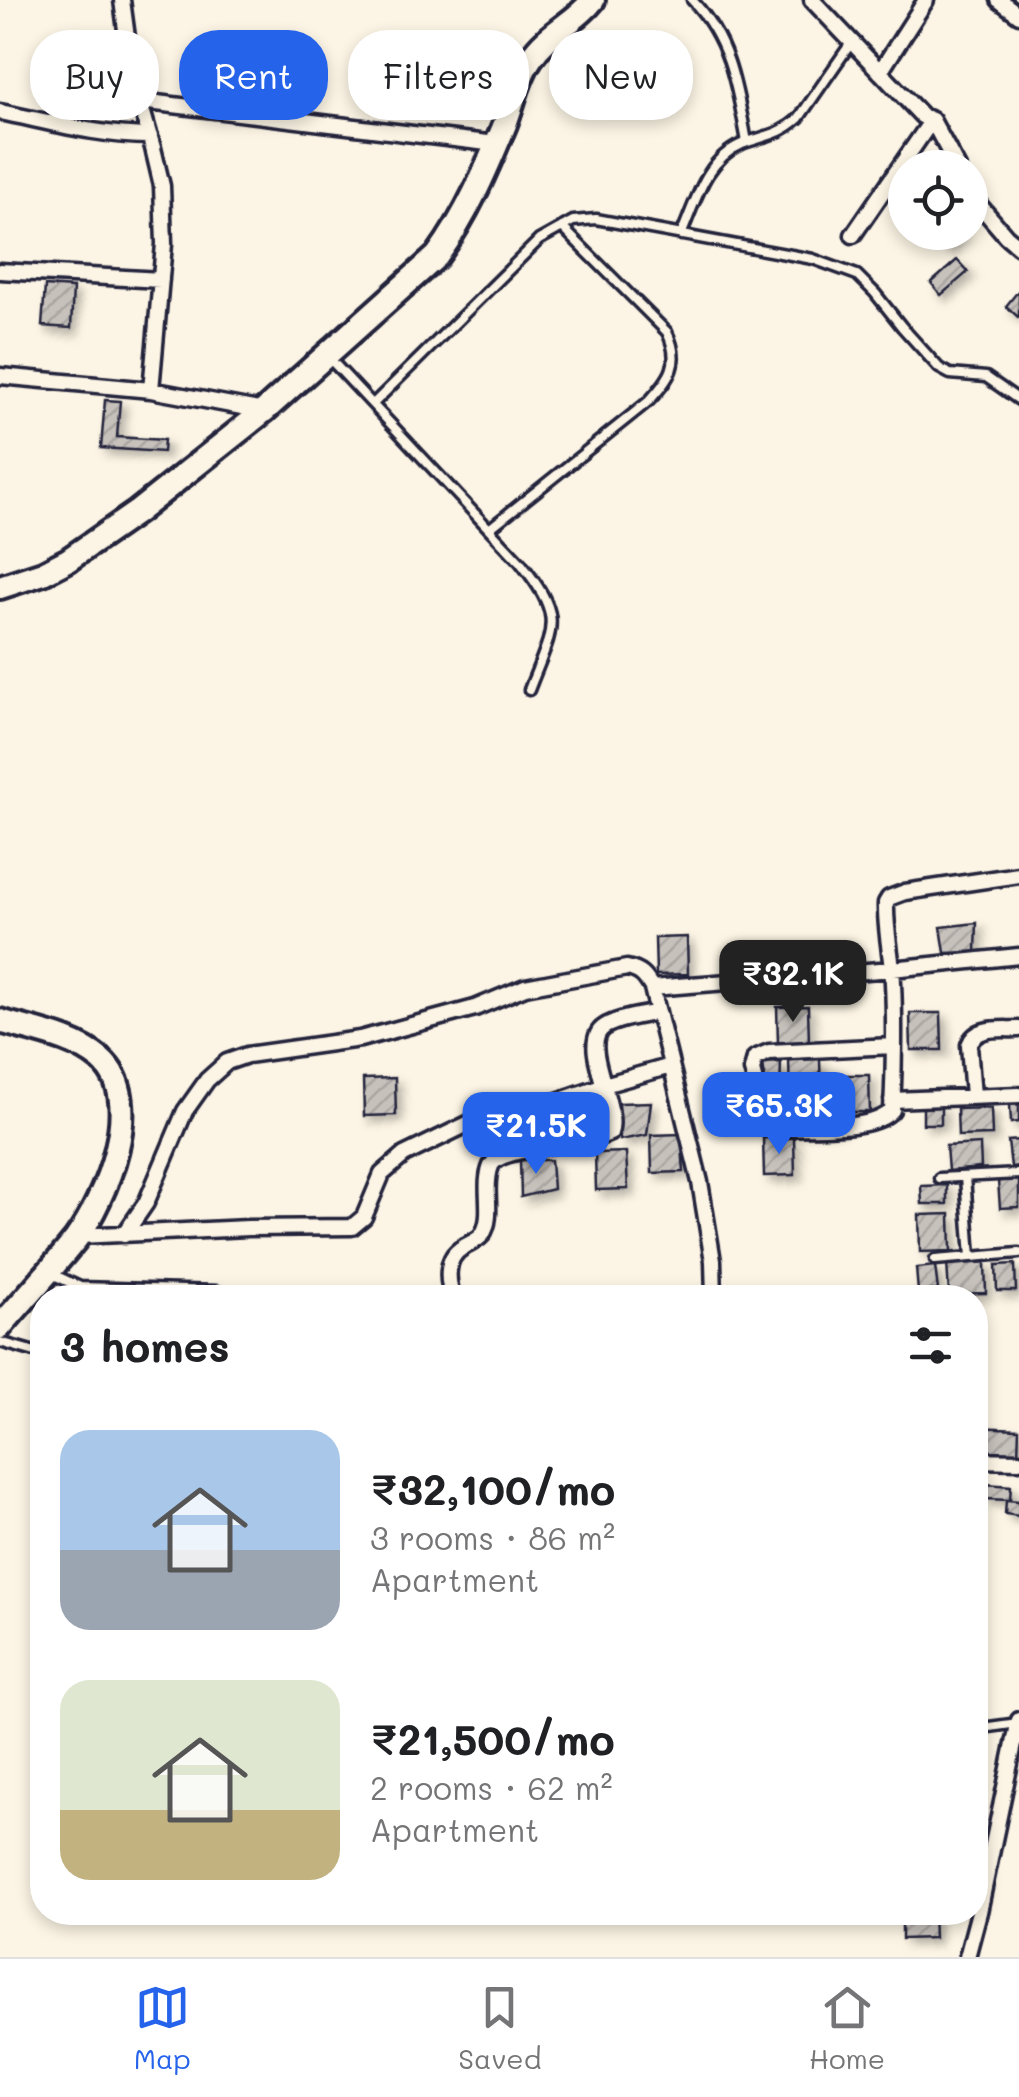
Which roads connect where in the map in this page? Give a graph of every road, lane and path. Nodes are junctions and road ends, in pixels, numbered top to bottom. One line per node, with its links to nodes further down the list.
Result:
1 (122, 0): 8 (street)
2 (593, 0): 17 (main road)
3 (692, 0): 16 (lane)
4 (812, 0): 9 (street)
5 (926, 0): 10 (street)
6 (999, 0): 7 (street)
7 (1019, 15)
8 (126, 30)
9 (851, 42): 10 (street); 16 (lane)
10 (880, 72): 14 (street)
11 (159, 103): 17 (street)
12 (0, 112): 15 (street)
13 (145, 120): 15 (street)
14 (932, 120): 18 (street); 22 (street)
15 (150, 136): 25 (street)
16 (747, 142): 21 (lane)
17 (496, 144): 26 (main road)
18 (948, 150)
19 (988, 215): 23 (street)
20 (562, 227): 21 (lane); 30 (lane); 32 (lane)
21 (681, 235): 29 (lane)
22 (853, 236)
23 (1019, 247)
24 (0, 271): 25 (street)
25 (162, 280): 28 (street)
26 (327, 356): 30 (lane); 31 (main road)
27 (0, 376): 28 (street)
28 (150, 390): 31 (street)
29 (1019, 400)
30 (373, 404): 32 (lane)
31 (264, 411): 33 (main road)
32 (489, 529): 34 (lane)
33 (0, 587)
34 (529, 690)
35 (1019, 875): 37 (street)
36 (1019, 956): 37 (street)
37 (892, 969): 38 (street); 42 (street)
38 (652, 988): 39 (street); 51 (street)
39 (658, 1012): 43 (street); 44 (street)
40 (0, 1021): 52 (main road)
41 (1019, 1029): 46 (street)
42 (893, 1046): 47 (street); 47 (street)
43 (670, 1066): 44 (street); 60 (street)
44 (604, 1085): 51 (street); 59 (street)
45 (1019, 1095): 46 (street)
46 (973, 1096): 47 (street)
47 (892, 1100)
48 (1019, 1174): 49 (lane)
49 (966, 1176): 50 (lane); 54 (lane)
50 (939, 1178)
51 (124, 1234): 52 (street)
52 (78, 1236): 56 (main road)
53 (1019, 1254): 54 (lane)
54 (971, 1257): 55 (lane)
55 (936, 1260)
56 (48, 1271): 57 (main road); 58 (lane)
57 (36, 1285)
58 (74, 1285)
59 (449, 1285)
60 (713, 1285)
61 (30, 1292): 62 (main road)
62 (0, 1327)
63 (0, 1342): 64 (lane)
64 (30, 1351)
65 (988, 1461): 66 (street)
66 (1019, 1462)
67 (1019, 1722): 68 (lane); 69 (street)
68 (988, 1727)
69 (1014, 1767): 70 (street)
70 (988, 1875)
71 (976, 1925): 72 (street)
72 (967, 1957)

